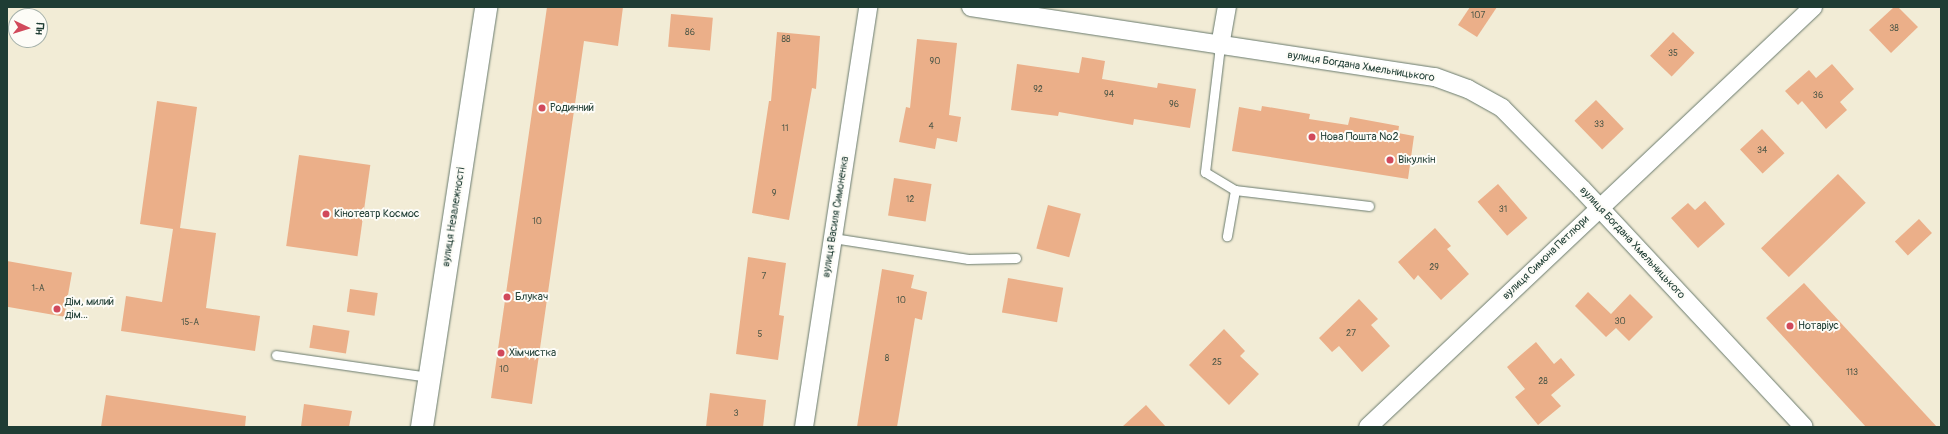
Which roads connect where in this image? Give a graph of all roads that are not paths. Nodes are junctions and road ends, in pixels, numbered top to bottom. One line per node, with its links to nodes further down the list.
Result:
1 (486, 7): 14 (main road, вулиця Незалежності)
2 (868, 7): 11 (street, вулиця Василя Симоненка)
3 (971, 7): 6 (street, вулиця Богдана Хмельницького)
4 (1227, 7): 6 (street)
5 (1813, 7): 9 (street, вулиця Симона Петлюри)
6 (1220, 46): 7 (lane); 9 (street, вулиця Богдана Хмельницького)
7 (1235, 190): 8 (lane); 10 (lane)
8 (1369, 206)
9 (1598, 207): 17 (street, вулиця Симона Петлюри); 18 (street, вулиця Богдана Хмельницького)
10 (1227, 236)
11 (833, 238): 12 (lane); 16 (street, вулиця Василя Симоненка)
12 (1016, 258)
13 (276, 355): 14 (lane)
14 (429, 377): 15 (main road, вулиця Незалежності)
15 (422, 427)
16 (804, 427)
17 (1368, 427)
18 (1804, 427)

